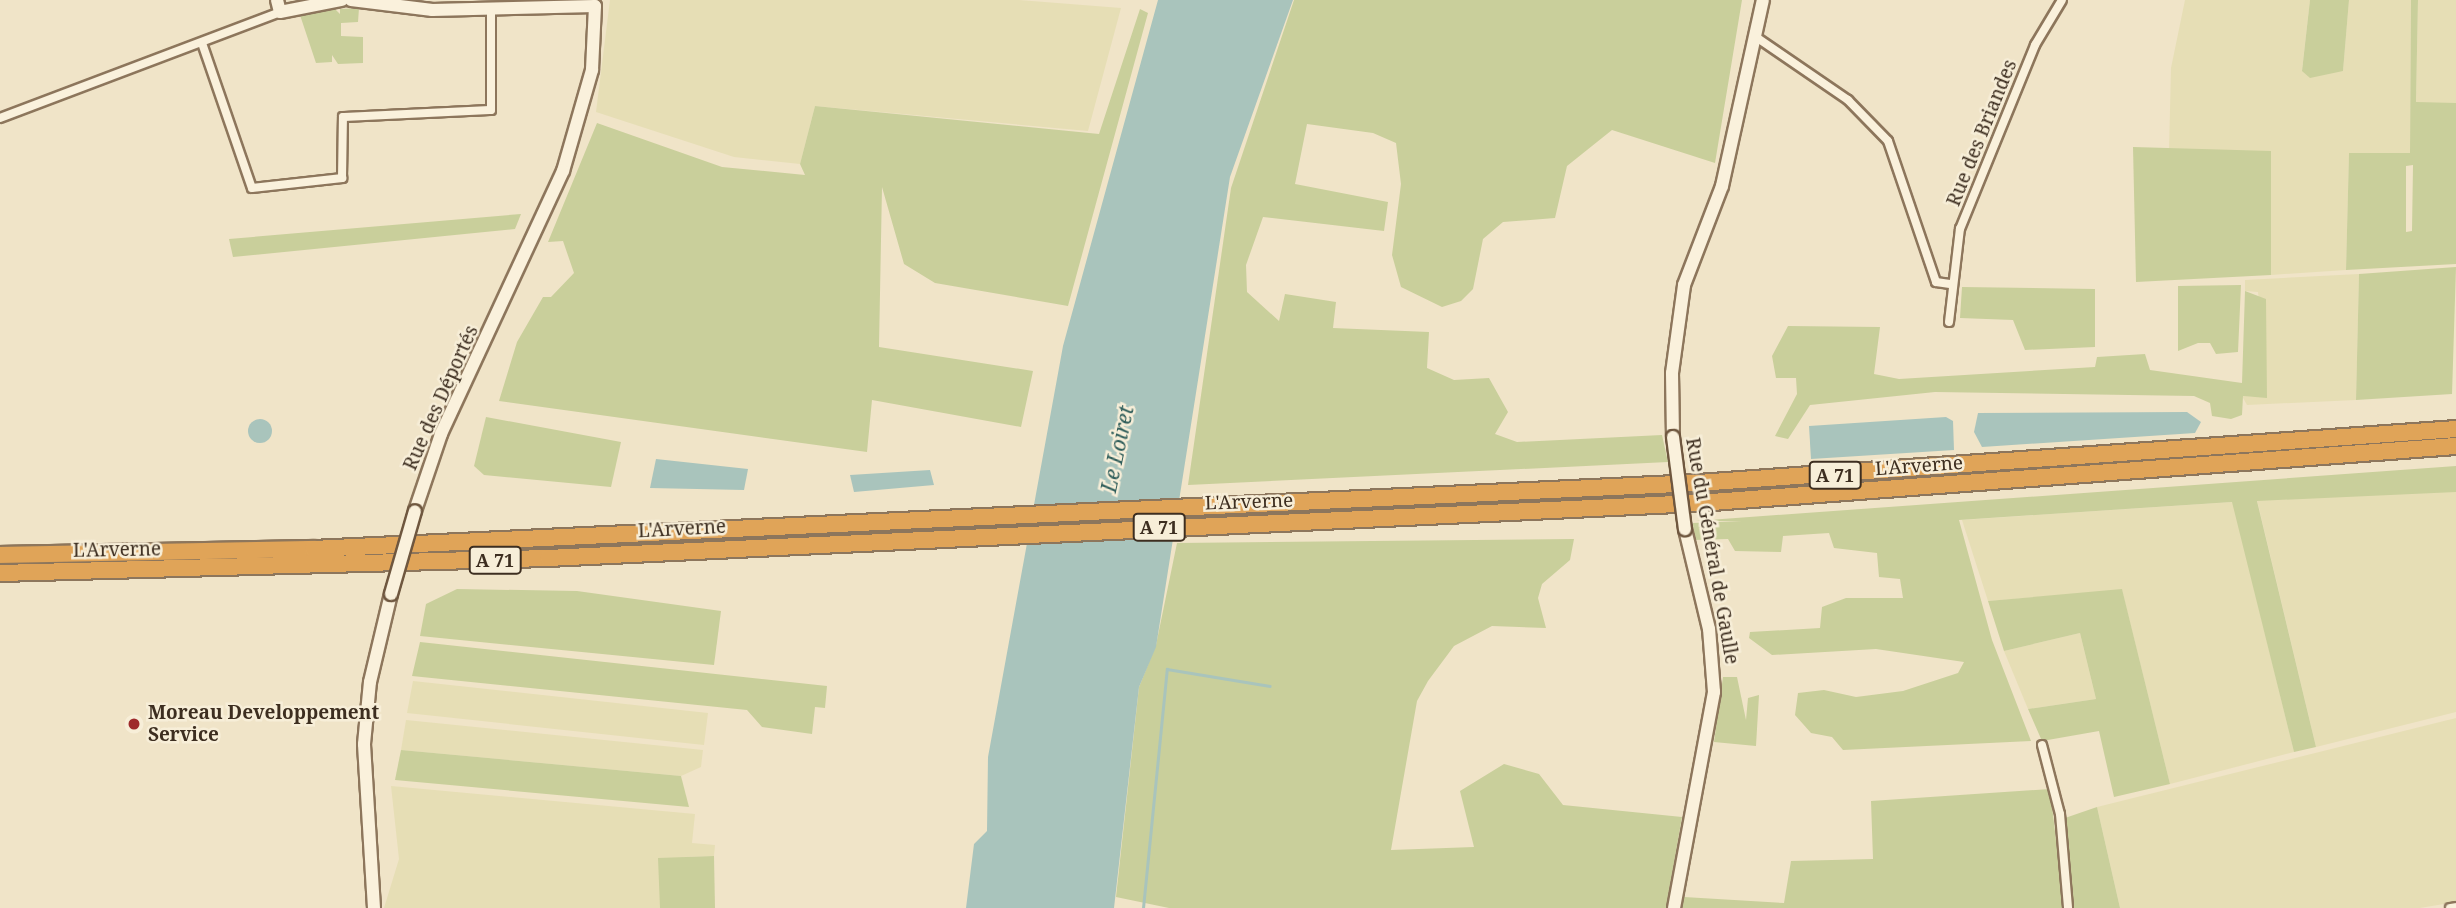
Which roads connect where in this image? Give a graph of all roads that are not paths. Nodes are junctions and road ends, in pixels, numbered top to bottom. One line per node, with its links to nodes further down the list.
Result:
1 (342, 0): 7 (street)
2 (351, 0): 5 (street)
3 (1763, 0): 9 (street, Rue du Général de Gaulle)
4 (2062, 0): 12 (street, Rue des Briandes)
5 (380, 2): 8 (street)
6 (596, 3): 8 (street); 20 (street, Rue des Déportés, bridge)
7 (279, 6): 10 (street)
8 (491, 10): 10 (street)
9 (1756, 37): 12 (street); 21 (street, Rue du Général de Gaulle, bridge)
10 (202, 43): 11 (street)
11 (0, 117)
12 (1950, 284): 13 (street, Rue des Briandes)
13 (1949, 322)
14 (2456, 429): 16 (highway, L'Arverne / A 71)
15 (2456, 446): 17 (highway, L'Arverne / A 71)
16 (0, 555)
17 (0, 573)
18 (2042, 745): 22 (street)
19 (2456, 907): 23 (street)
20 (374, 908)
21 (1674, 908)
22 (2068, 908)
23 (2450, 908)

